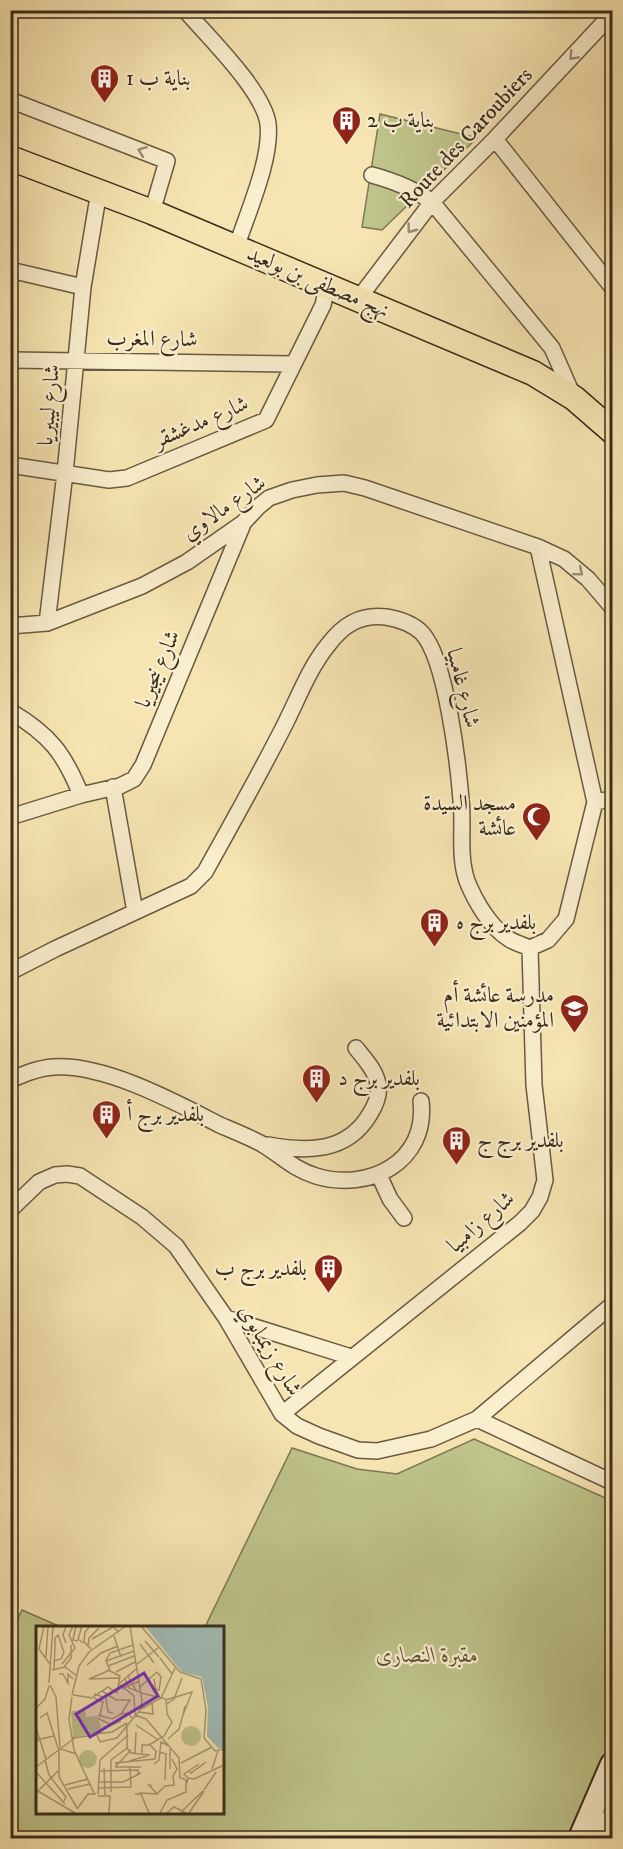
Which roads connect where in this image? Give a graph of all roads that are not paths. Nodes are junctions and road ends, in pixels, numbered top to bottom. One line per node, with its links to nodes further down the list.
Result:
1 (185, 10): 10 (street)
2 (612, 14): 4 (street, Route des Caroubiers, one-way to 4)
3 (10, 100): 9 (street, one-way to 3)
4 (495, 139): 8 (street, Route des Caroubiers); 14 (street)
5 (10, 158): 7 (main road, نهج مصطفى بن بولعيد)
6 (372, 175): 8 (street)
7 (99, 191): 9 (main road, نهج مصطفى بن بولعيد); 13 (street, شارع ليبيريا)
8 (432, 202): 15 (street, Route des Caroubiers, one-way to 15); 19 (street)
9 (152, 212): 10 (main road, نهج مصطفى بن بولعيد)
10 (236, 248): 12 (main road, نهج مصطفى بن بولعيد)
11 (10, 270): 13 (street)
12 (327, 286): 15 (main road, نهج مصطفى بن بولعيد); 18 (street, شارع مدغشقر)
13 (83, 287): 17 (street, شارع ليبيريا)
14 (612, 287)
15 (359, 298): 19 (main road, نهج مصطفى بن بولعيد)
16 (10, 360): 17 (street, شارع المغرب)
17 (75, 361): 18 (street, شارع المغرب); 22 (street, شارع ليبيريا)
18 (293, 364): 22 (street, شارع مدغشقر)
19 (574, 398): 20 (main road, نهج مصطفى بن بولعيد)
20 (612, 431)
21 (10, 465): 22 (street, شارع مدغشقر)
22 (65, 473): 26 (street, شارع ليبيريا)
23 (243, 524): 24 (street, شارع مالاوي); 26 (street, شارع مالاوي); 29 (street, شارع نيجيريا)
24 (538, 547): 25 (street, شارع مالاوي, one-way to 25); 32 (street)
25 (612, 607)
26 (47, 623): 27 (street, شارع مالاوي)
27 (10, 626)
28 (10, 711): 30 (street)
29 (113, 788): 30 (street, شارع نيجيريا); 34 (street)
30 (81, 795): 33 (street)
31 (612, 799): 32 (street)
32 (595, 802): 35 (street)
33 (10, 817)
34 (135, 912): 35 (street, شارع غامبيا); 36 (street, شارع غامبيا)
35 (530, 948): 46 (street, شارع زامبيا)
36 (10, 972)
37 (356, 1048): 40 (street)
38 (10, 1080): 40 (street)
39 (421, 1101): 41 (street)
40 (262, 1144): 41 (street)
41 (378, 1175): 43 (street)
42 (10, 1210): 45 (street, شارع زيمبابوي)
43 (404, 1218)
44 (612, 1305): 48 (street, شارع زيمبابوي)
45 (226, 1318): 46 (street); 47 (street, شارع زيمبابوي)
46 (351, 1357): 47 (street, شارع زامبيا)
47 (282, 1414): 48 (street, شارع زيمبابوي)
48 (477, 1419): 49 (street)
49 (612, 1478)
50 (612, 1764): 52 (main road)
51 (612, 1820): 53 (main road)
52 (580, 1839)
53 (604, 1839)

